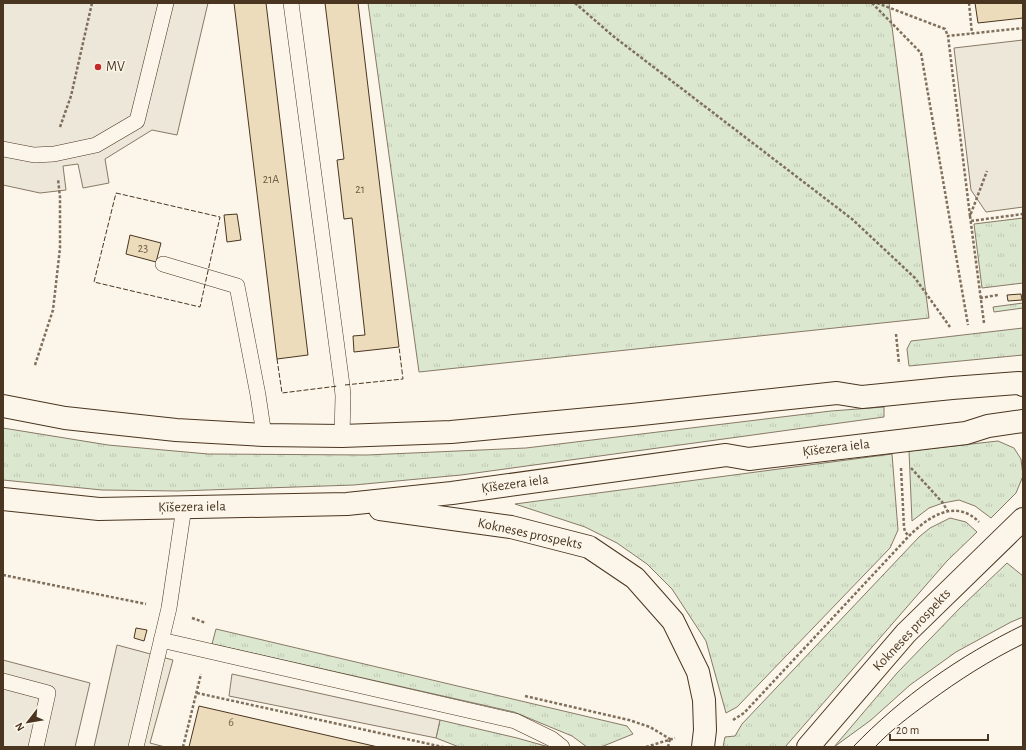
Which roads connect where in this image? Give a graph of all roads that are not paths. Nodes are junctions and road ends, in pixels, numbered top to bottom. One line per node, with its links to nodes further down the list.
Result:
1 (166, 3): 3 (lane)
2 (291, 3): 9 (lane)
3 (3, 149)
4 (163, 264): 8 (lane)
5 (1023, 384): 9 (street)
6 (3, 406): 8 (street)
7 (1023, 421): 11 (street, Ķīšezera iela)
8 (264, 434): 9 (street)
9 (342, 436)
10 (3, 499): 12 (street, Ķīšezera iela)
11 (347, 504): 12 (street, Ķīšezera iela); 16 (street, Kokneses prospekts)
12 (184, 507): 14 (lane)
13 (1023, 518): 20 (street, Kokneses prospekts)
14 (161, 640): 18 (lane); 19 (lane)
15 (3, 681): 17 (lane)
16 (704, 739)
17 (36, 747)
18 (136, 747)
19 (562, 747)
20 (808, 747)

